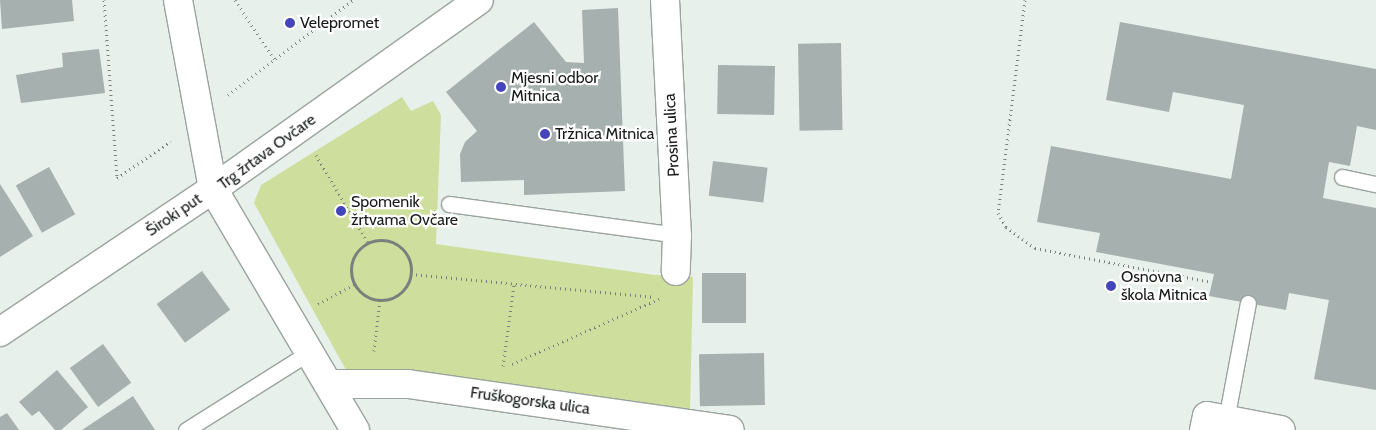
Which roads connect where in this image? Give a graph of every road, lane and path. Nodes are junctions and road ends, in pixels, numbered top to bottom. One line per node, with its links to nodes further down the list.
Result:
1 (104, 0): 9 (path)
2 (178, 0): 9 (street, Široki put)
3 (235, 0): 8 (path)
4 (353, 0): 8 (path)
5 (479, 0): 10 (street, Trg žrtava Ovčare)
6 (665, 0): 15 (street, Prosina ulica)
7 (1025, 0): 19 (path)
8 (274, 60): 9 (path)
9 (200, 119): 13 (street, Široki put)
10 (299, 128): 13 (street, Trg žrtava Ovčare); 16 (path)
11 (1342, 178): 12 (lane)
12 (1376, 184)
13 (213, 189): 24 (street, Trg žrtava Ovčare); 25 (street, Široki put)
14 (449, 204): 15 (lane)
15 (677, 235): 17 (street, Prosina ulica)
16 (368, 243): 18 (path); 20 (path)
17 (676, 271)
18 (411, 274): 21 (path); 22 (path)
19 (1212, 282)
20 (355, 284): 22 (path); 24 (path)
21 (514, 285): 21 (path)
22 (380, 299): 28 (path)
23 (1248, 303): 29 (lane)
24 (290, 318): 26 (street, Trg žrtava Ovčare)
25 (0, 332)
26 (310, 352): 27 (street, Trg žrtava Ovčare); 30 (lane)
27 (328, 384): 28 (street, Fruškogorska ulica); 31 (street, Trg žrtava Ovčare)
28 (370, 384): 32 (street, Fruškogorska ulica)
29 (1215, 425): 33 (street)
30 (186, 430)
31 (355, 430)
32 (730, 430)
33 (1282, 430)

